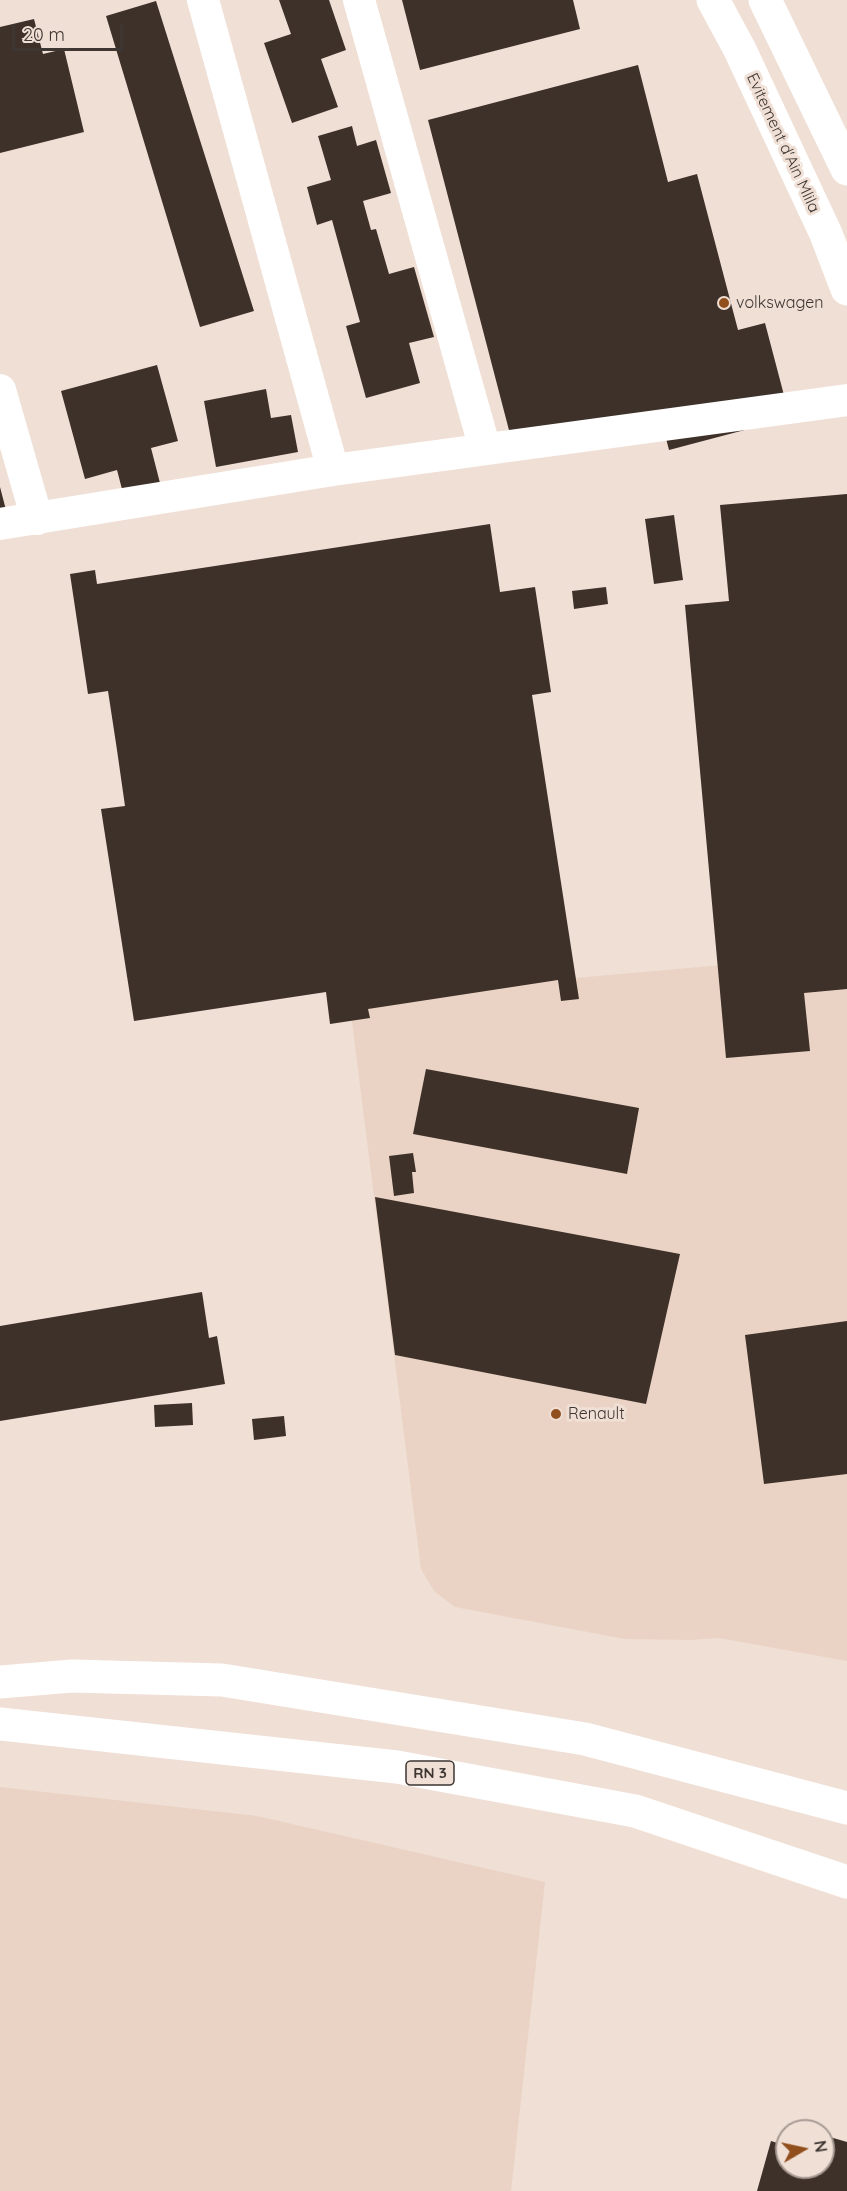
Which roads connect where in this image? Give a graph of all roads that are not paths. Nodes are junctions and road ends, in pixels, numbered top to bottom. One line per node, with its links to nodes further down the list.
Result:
1 (203, 0): 10 (street)
2 (359, 0): 9 (street)
3 (713, 0): 6 (highway, Evitement d'Ain Mlila)
4 (765, 0): 5 (highway)
5 (847, 170)
6 (847, 289)
7 (0, 390): 11 (street)
8 (847, 400): 9 (street)
9 (485, 449): 10 (street)
10 (333, 470): 11 (street)
11 (37, 519): 12 (street)
12 (0, 524)
13 (0, 1682): 15 (highway)
14 (0, 1724): 16 (highway, RN 3)
15 (846, 1808)
16 (634, 1811): 17 (highway); 18 (highway, RN 3)
17 (847, 1860)
18 (847, 1882)

